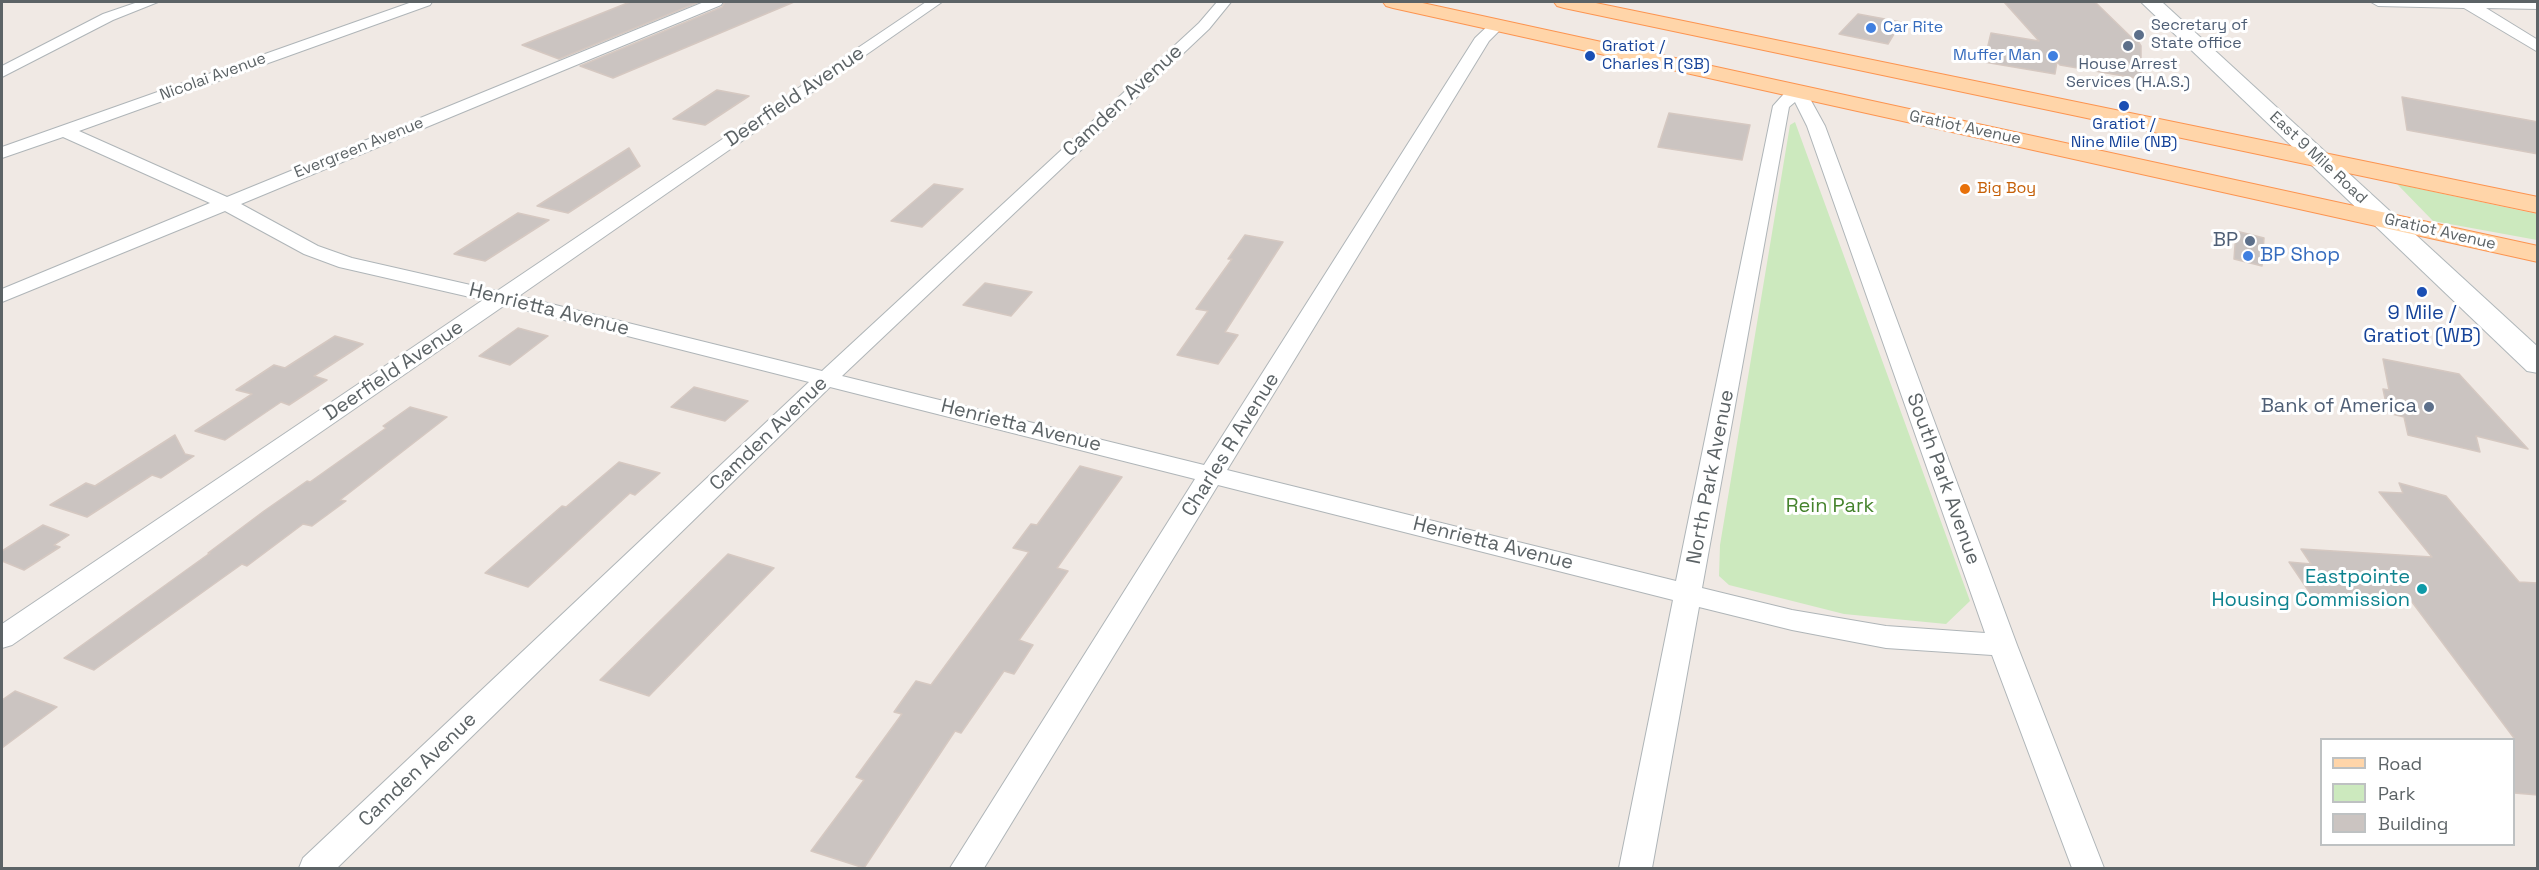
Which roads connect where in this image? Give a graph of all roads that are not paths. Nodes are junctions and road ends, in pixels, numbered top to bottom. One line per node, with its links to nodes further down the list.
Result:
1 (151, 2): 16 (street)
2 (425, 2): 20 (street, Nicolai Avenue)
3 (716, 2): 23 (street, Evergreen Avenue)
4 (935, 2): 28 (street, Deerfield Avenue)
5 (1224, 2): 30 (street, Camden Avenue)
6 (1393, 2): 12 (main road, Gratiot Avenue)
7 (1564, 2): 13 (main road)
8 (2151, 2): 22 (main road, East 9 Mile Road)
9 (2378, 2): 10 (street)
10 (2467, 4): 11 (street); 14 (street)
11 (2538, 5)
12 (1498, 24): 15 (main road, Gratiot Avenue); 31 (street, Charles R Avenue)
13 (1723, 35): 15 (main road); 17 (main road)
14 (2538, 47)
15 (1670, 62): 18 (main road, Gratiot Avenue)
16 (2, 72)
17 (1970, 86): 19 (main road); 22 (main road)
18 (1797, 90): 19 (main road, Gratiot Avenue); 32 (street, North Park Avenue); 34 (street, South Park Avenue)
19 (1909, 115): 25 (main road, Gratiot Avenue)
20 (64, 131): 21 (street, Nicolai Avenue); 23 (street, Henrietta Avenue)
21 (2, 153)
22 (2322, 160): 24 (main road); 25 (main road, East 9 Mile Road)
23 (225, 203): 27 (street, Evergreen Avenue); 28 (street, Henrietta Avenue)
24 (2538, 205)
25 (2385, 220): 26 (main road, Gratiot Avenue); 29 (main road, East 9 Mile Road)
26 (2538, 254)
27 (2, 296)
28 (501, 298): 30 (street, Henrietta Avenue); 33 (street, Deerfield Avenue)
29 (2538, 364)
30 (827, 378): 31 (street, Henrietta Avenue); 35 (street, Camden Avenue)
31 (1214, 474): 32 (street, Henrietta Avenue); 36 (street, Charles R Avenue)
32 (1689, 593): 34 (street, Henrietta Avenue); 37 (street, North Park Avenue)
33 (2, 638)
34 (2003, 645): 38 (street, South Park Avenue)
35 (315, 868)
36 (966, 868)
37 (1635, 868)
38 (2088, 868)

